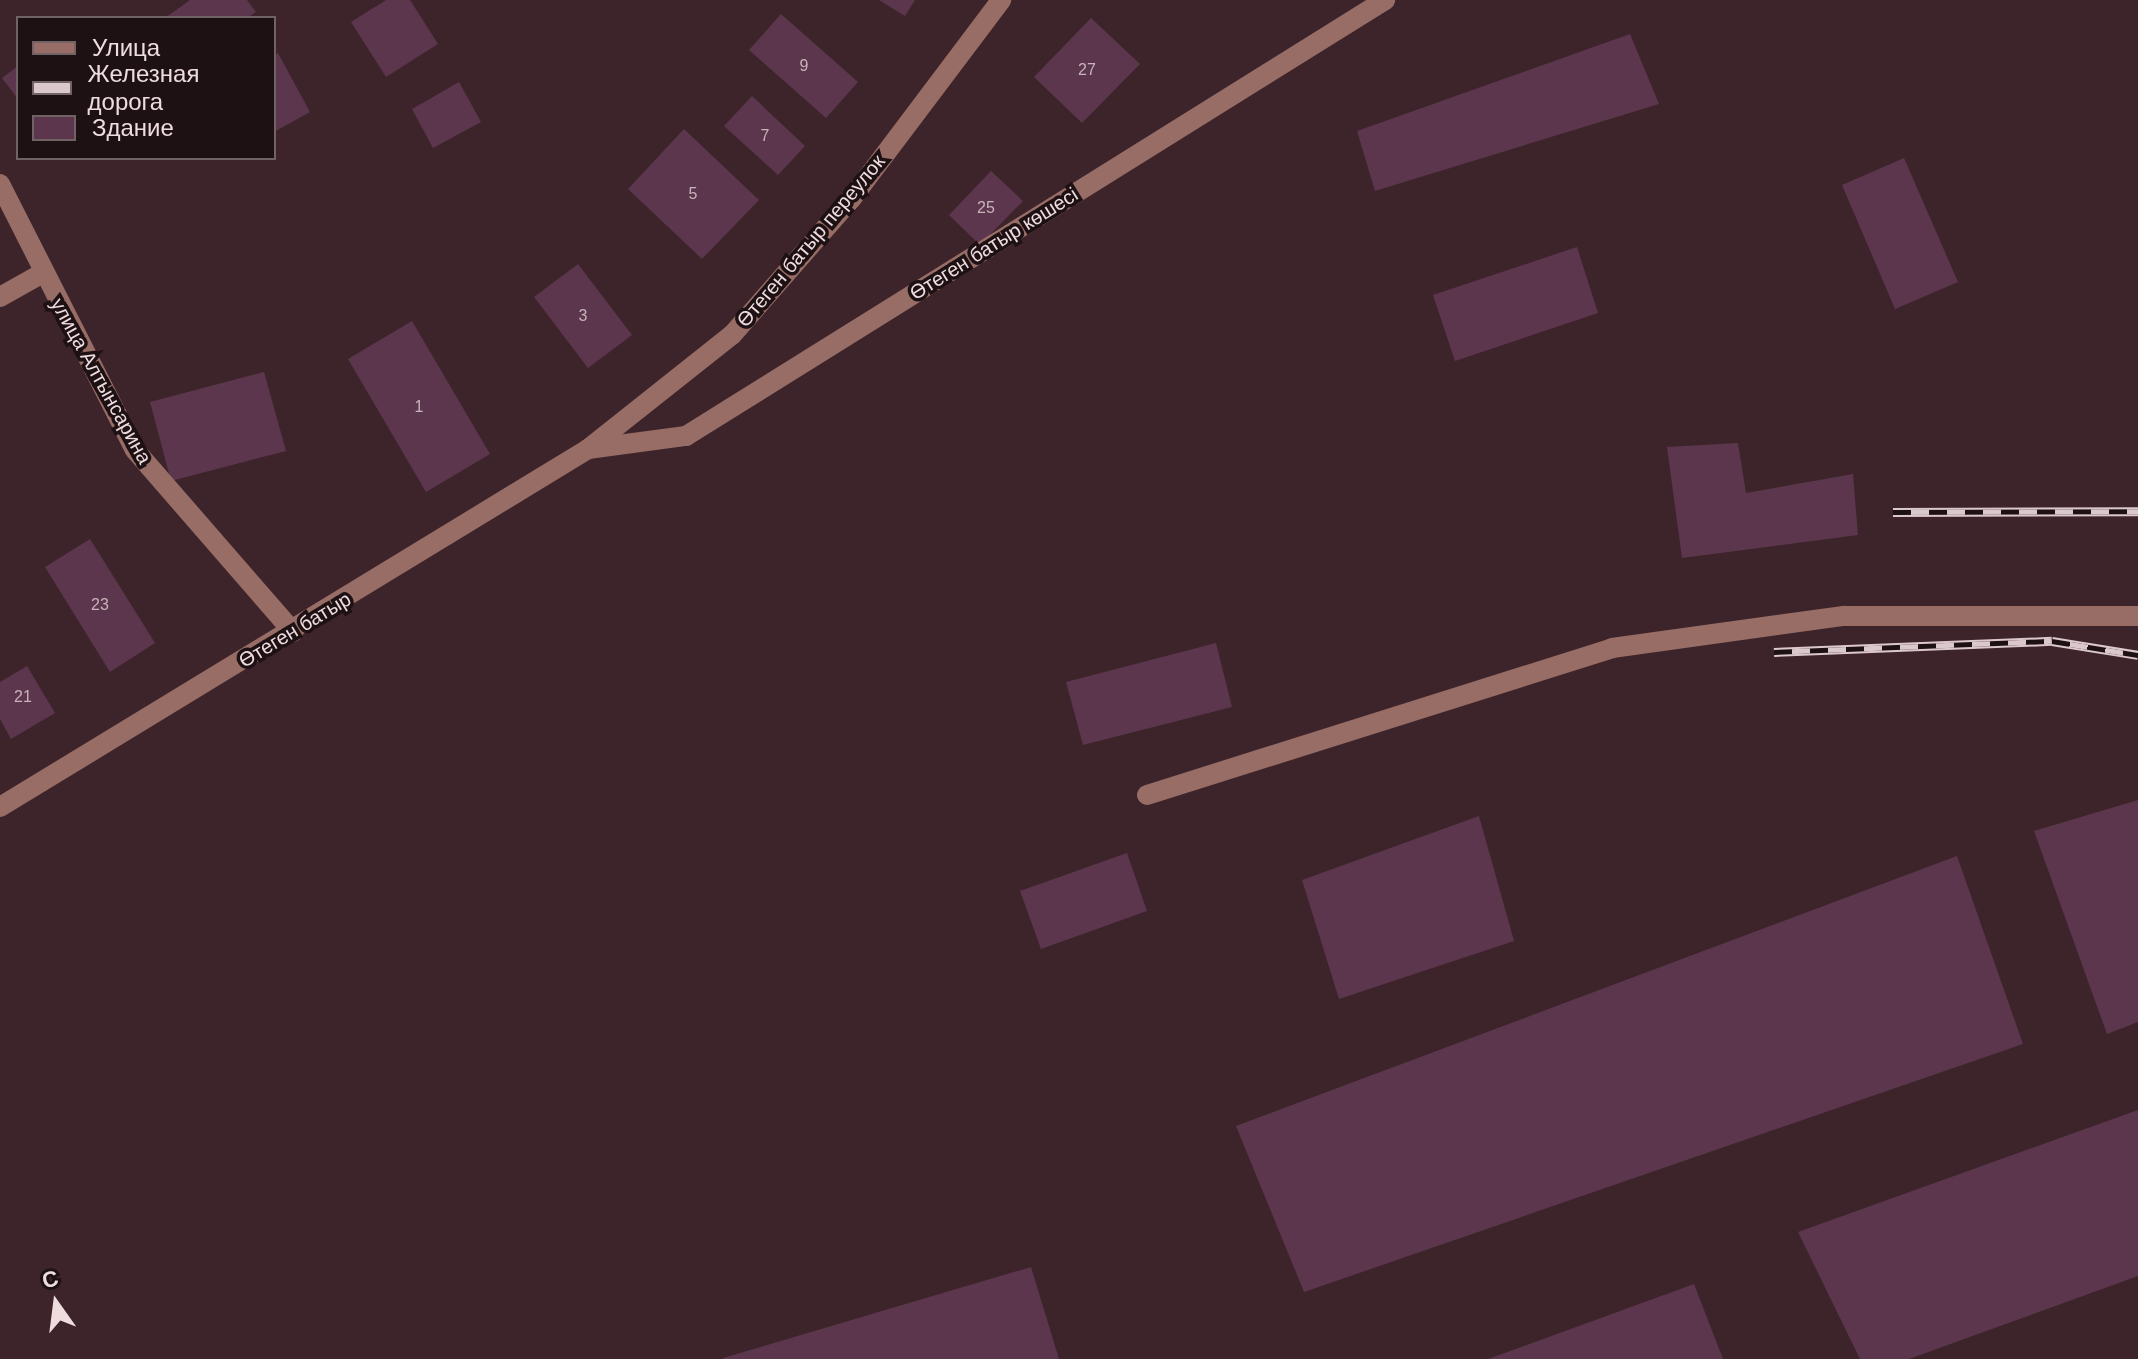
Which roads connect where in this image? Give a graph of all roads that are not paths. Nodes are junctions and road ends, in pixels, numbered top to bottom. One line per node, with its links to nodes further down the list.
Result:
1 (1001, 0): 6 (street, Өтеген батыр переулок)
2 (1385, 0): 6 (street, Өтеген батыр көшесі)
3 (0, 184): 4 (street, улица Алтынсарина)
4 (43, 273): 5 (street); 8 (street, улица Алтынсарина)
5 (0, 297)
6 (588, 449): 8 (street, Өтеген батыр)
7 (2138, 616): 9 (street)
8 (293, 632): 10 (street, Өтеген батыр)
9 (1147, 795)
10 (0, 807)

